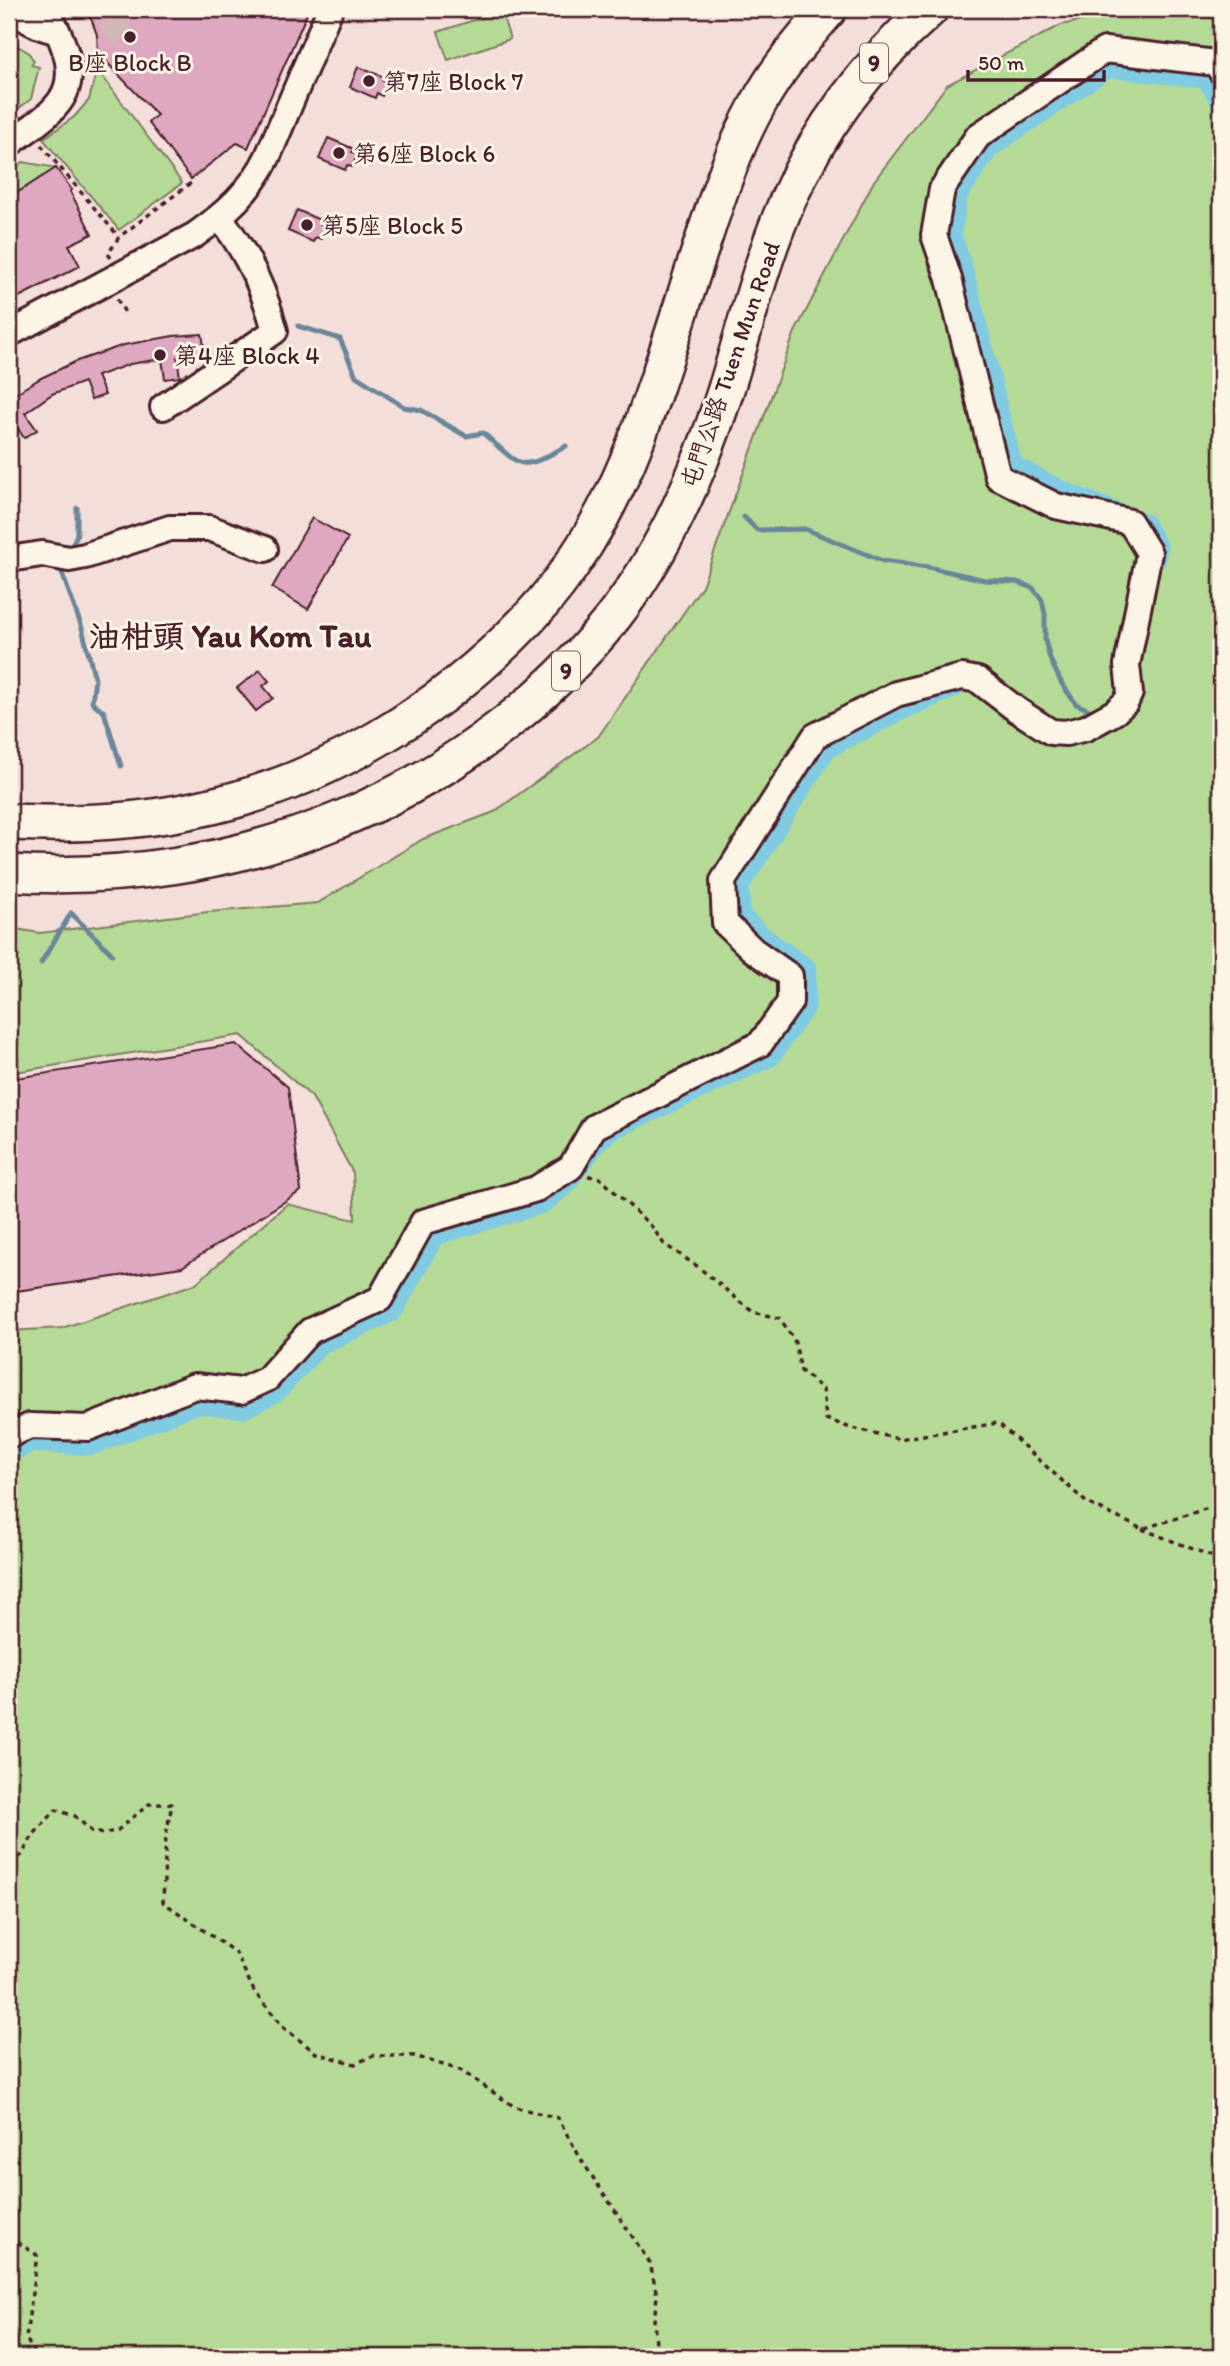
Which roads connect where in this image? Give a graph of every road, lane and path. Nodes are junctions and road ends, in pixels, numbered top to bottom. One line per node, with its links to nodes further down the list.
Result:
1 (13, 9): 6 (street)
2 (44, 9): 6 (street)
3 (330, 9): 11 (street)
4 (829, 9): 20 (highway)
5 (930, 9): 21 (highway, 屯門公路 Tuen Mun Road / 9)
6 (57, 31): 9 (street)
7 (1221, 71): 23 (street)
8 (37, 141): 12 (path)
9 (9, 144)
10 (191, 183): 12 (path)
11 (220, 218): 16 (street); 17 (street)
12 (119, 237): 13 (path)
13 (108, 254)
14 (113, 293): 15 (path)
15 (127, 316)
16 (9, 334)
17 (163, 407)
18 (265, 549): 19 (street)
19 (9, 559)
20 (9, 822)
21 (9, 873)
22 (585, 1176): 25 (path)
23 (9, 1435)
24 (1221, 1504): 25 (path)
25 (1142, 1529): 26 (path)
26 (1221, 1560)
27 (9, 1862): 30 (path)
28 (9, 2237): 29 (path)
29 (36, 2357)
30 (657, 2357)

